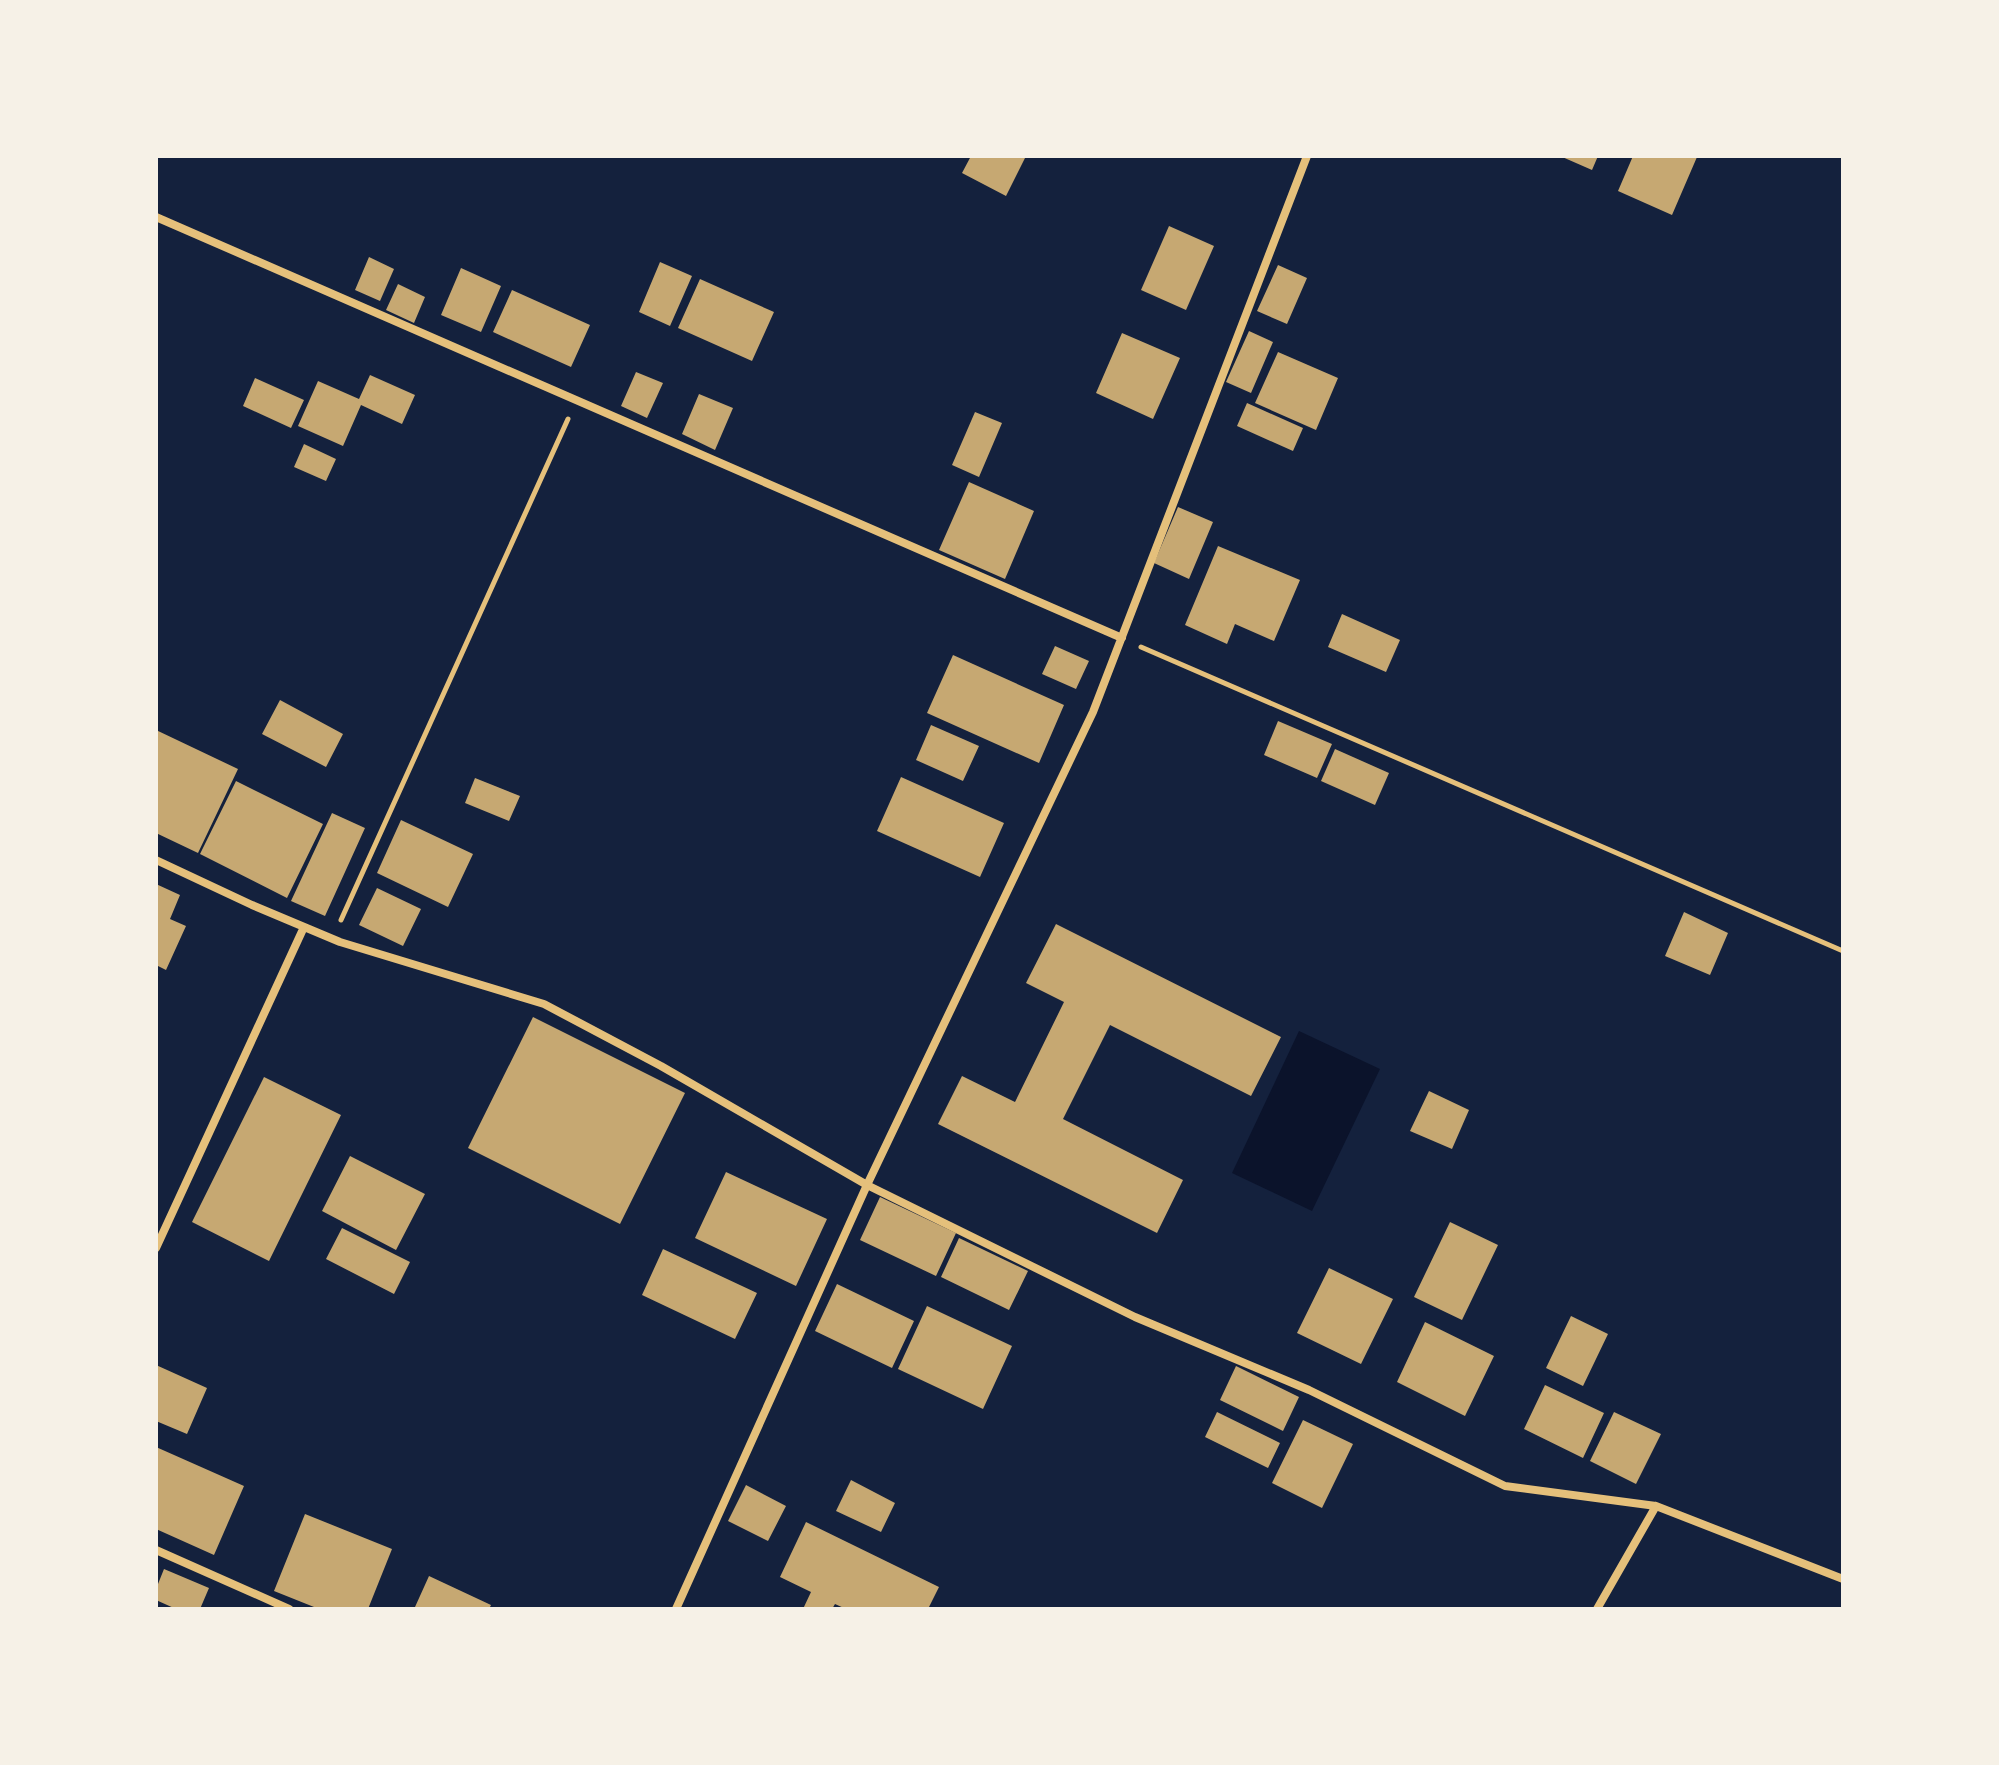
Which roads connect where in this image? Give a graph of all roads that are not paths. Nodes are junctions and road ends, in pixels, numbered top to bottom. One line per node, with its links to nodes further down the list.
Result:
1 (1307, 156): 3 (street)
2 (156, 217): 3 (street)
3 (1122, 638): 6 (street)
4 (156, 860): 5 (street)
5 (304, 927): 6 (street); 7 (street)
6 (867, 1185): 8 (street); 12 (street)
7 (156, 1248)
8 (1656, 1506): 10 (street); 13 (street)
9 (156, 1550): 11 (street)
10 (1843, 1579)
11 (289, 1609)
12 (676, 1609)
13 (1597, 1609)

